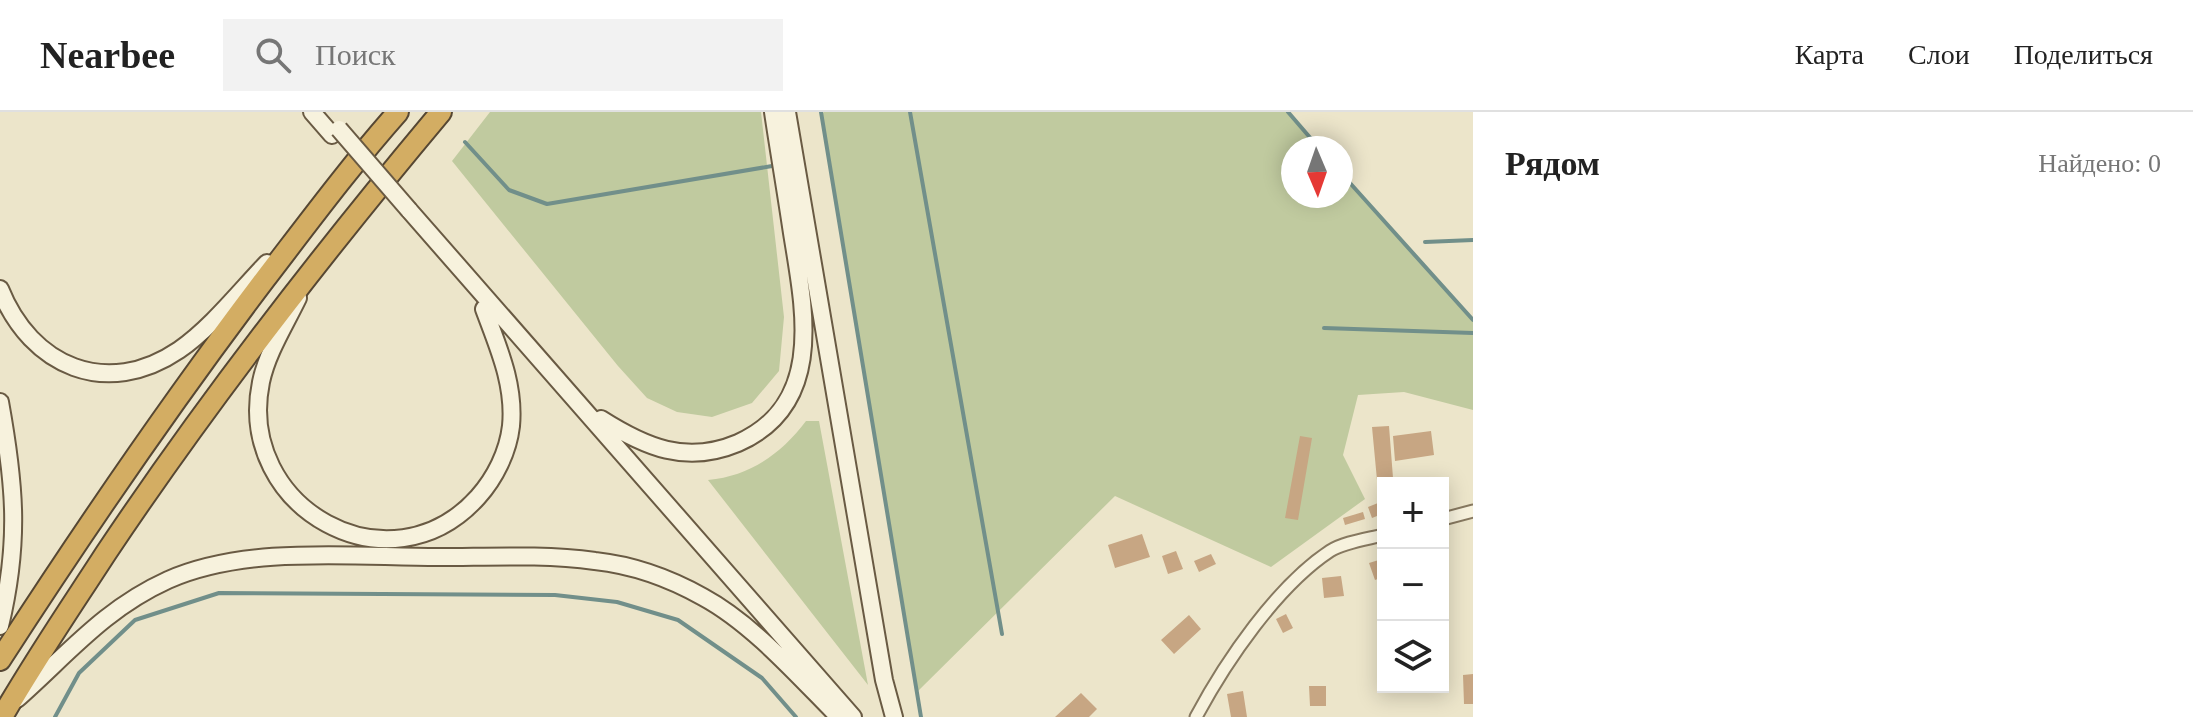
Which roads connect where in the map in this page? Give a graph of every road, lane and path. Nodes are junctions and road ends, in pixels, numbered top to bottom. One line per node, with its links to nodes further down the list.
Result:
1 (312, 112): 8 (main road)
2 (324, 112): 8 (main road)
3 (391, 112): 9 (main road)
4 (398, 112): 9 (highway)
5 (441, 112): 12 (highway)
6 (773, 112): 16 (main road)
7 (787, 112): 25 (main road)
8 (336, 132): 10 (main road, bridge)
9 (374, 138): 11 (highway)
10 (406, 213): 14 (main road); 16 (main road)
11 (308, 222): 13 (main road); 21 (highway)
12 (313, 267): 14 (main road); 22 (highway)
13 (0, 289)
14 (484, 309): 23 (main road)
15 (0, 402): 20 (main road)
16 (584, 407): 24 (main road)
17 (1473, 511): 18 (street)
18 (1449, 517)
19 (1377, 537): 26 (street)
20 (0, 626)
21 (0, 660)
22 (4, 713): 23 (main road)
23 (841, 717)
24 (853, 717)
25 (894, 717)
26 (1196, 717)

